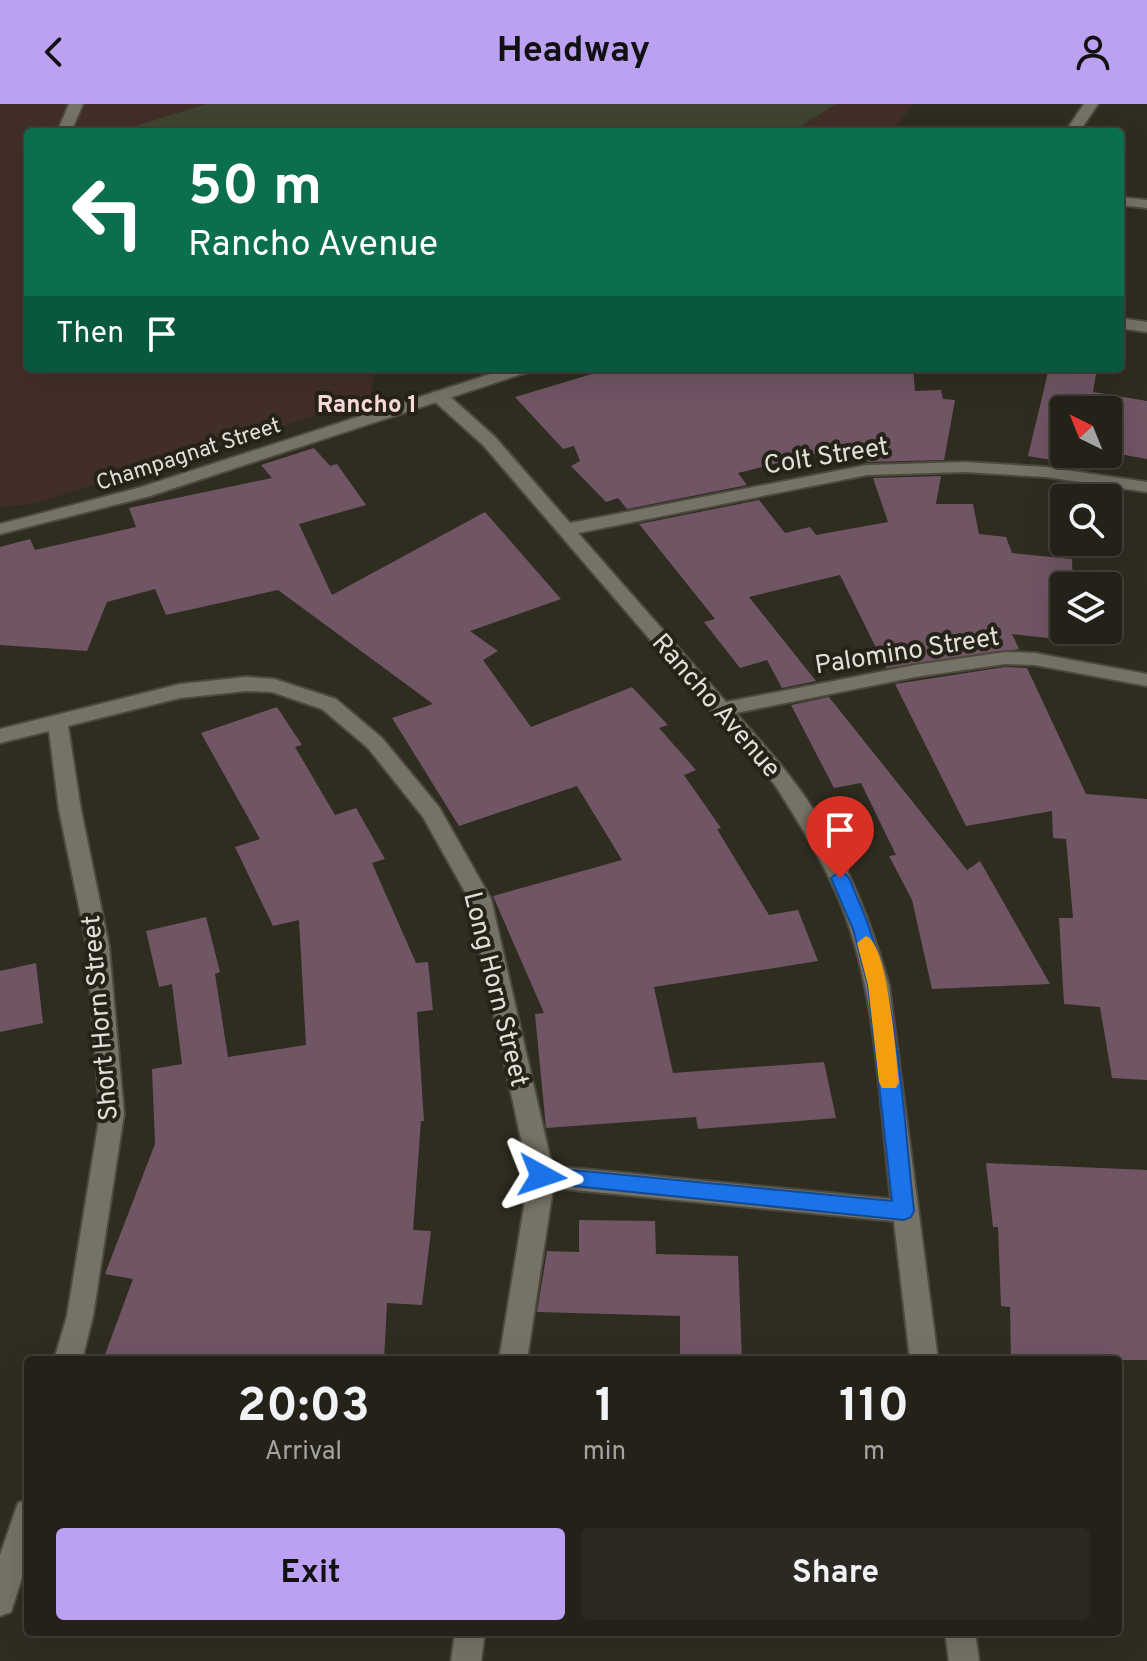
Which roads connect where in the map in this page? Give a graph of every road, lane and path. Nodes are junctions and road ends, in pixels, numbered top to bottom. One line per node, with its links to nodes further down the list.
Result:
1 (76, 104): 3 (street)
2 (1091, 104): 4 (street)
3 (66, 128)
4 (1075, 128)
5 (1124, 201): 6 (street)
6 (1147, 204)
7 (1124, 324): 8 (street)
8 (1147, 327)
9 (513, 372): 10 (street, Champagnat Street)
10 (439, 396): 12 (street, Champagnat Street); 13 (street, Rancho Avenue)
11 (1147, 487): 13 (street, Colt Street)
12 (0, 529)
13 (564, 530): 15 (street, Rancho Avenue)
14 (1147, 680): 15 (street, Palomino Street)
15 (723, 709): 19 (street, Rancho Avenue)
16 (58, 723): 17 (street, Long Horn Street); 18 (street, Long Horn Street); 20 (street, Short Horn Street)
17 (0, 736)
18 (542, 1176): 19 (street); 21 (street, Long Horn Street)
19 (904, 1211): 22 (street, Rancho Avenue)
20 (69, 1356)
21 (514, 1356)
22 (923, 1356)
23 (24, 1526): 24 (street)
24 (0, 1601)
25 (469, 1636): 27 (street)
26 (961, 1636): 28 (street)
27 (466, 1661)
28 (964, 1661)

